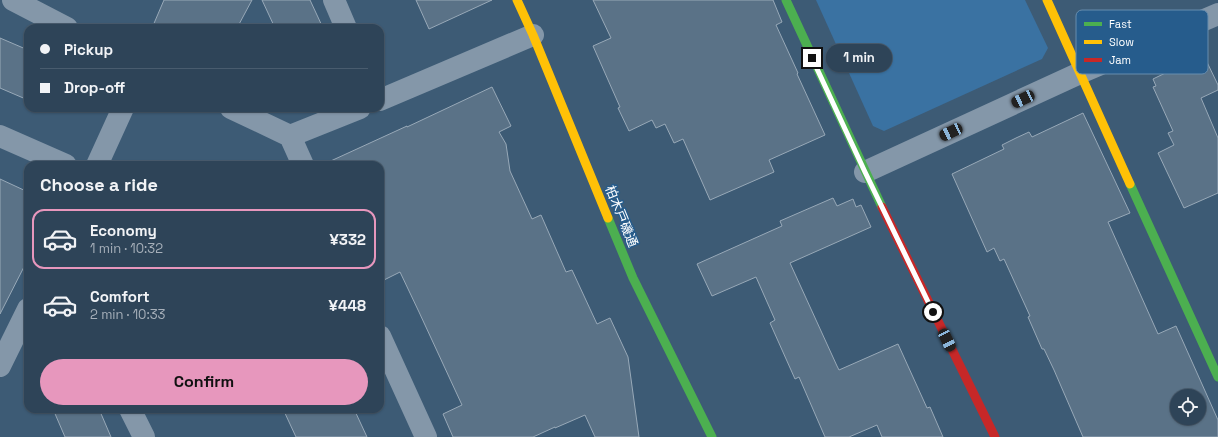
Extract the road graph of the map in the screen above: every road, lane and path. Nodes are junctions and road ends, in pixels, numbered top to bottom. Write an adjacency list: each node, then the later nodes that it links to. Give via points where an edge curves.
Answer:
1 (13, 0): 8 (street)
2 (334, 0): 9 (street)
3 (517, 0): 10 (street, 柏木戸磯通)
4 (786, 0): 23 (street)
5 (1047, 0): 11 (street)
6 (1218, 14): 7 (street)
7 (1208, 18)
8 (60, 24)
9 (344, 24)
10 (533, 35): 14 (street); 31 (street, 柏木戸磯通, via 634,278)
11 (1076, 64)
12 (1078, 74): 23 (street)
13 (1080, 74): 27 (street)
14 (384, 98)
15 (121, 112): 21 (street)
16 (239, 112): 19 (street)
17 (350, 112): 19 (street)
18 (0, 136): 20 (street)
19 (290, 136): 22 (street)
20 (57, 161)
21 (99, 161)
22 (301, 161)
23 (865, 172): 32 (street)
24 (24, 317): 26 (street)
25 (384, 345): 30 (street)
26 (0, 366)
27 (1218, 377)
28 (132, 413): 29 (street)
29 (144, 437)
30 (426, 437)
31 (712, 437)
32 (995, 437)

